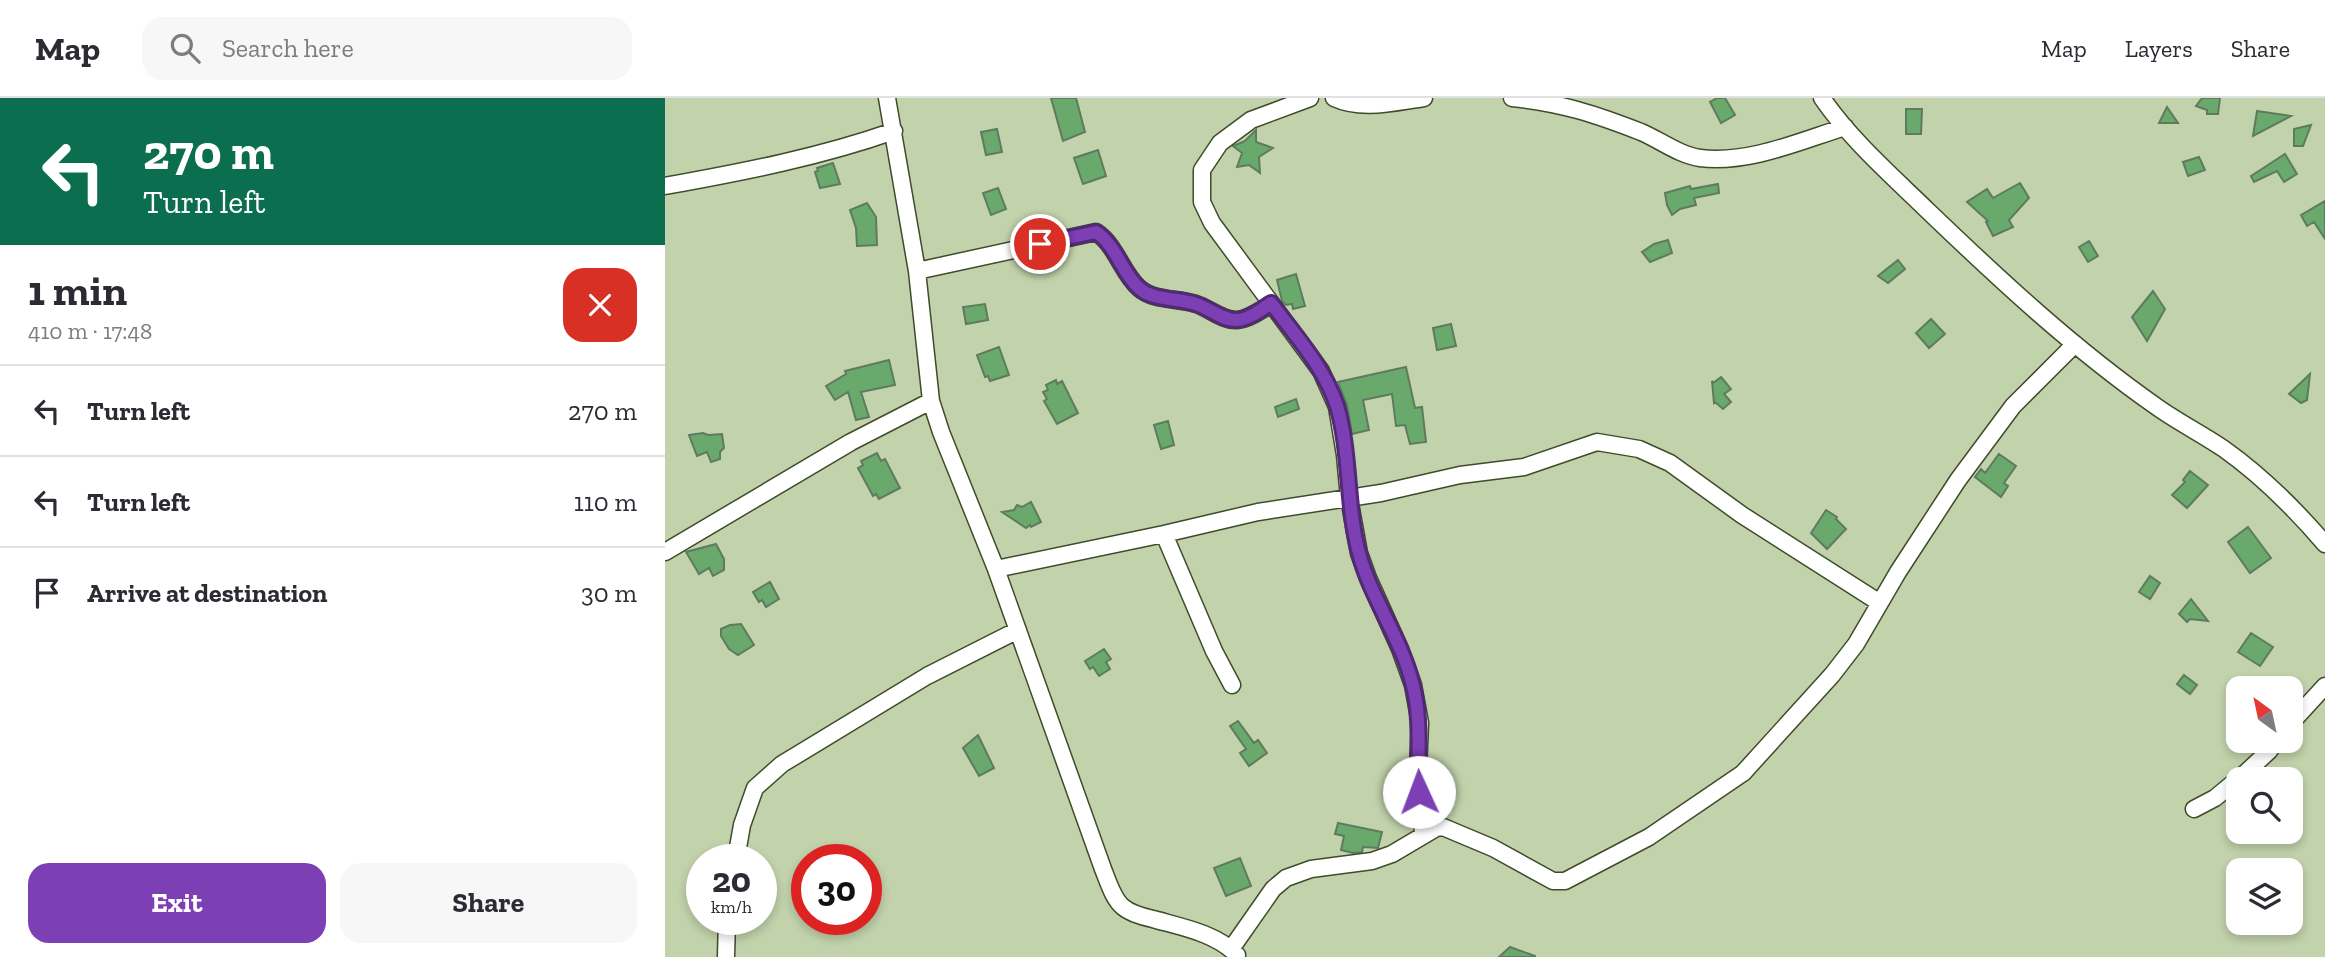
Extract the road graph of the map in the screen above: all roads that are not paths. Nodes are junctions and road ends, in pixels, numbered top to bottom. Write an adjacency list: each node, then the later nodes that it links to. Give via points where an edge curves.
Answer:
1 (887, 98): 8 (street)
2 (1310, 98): 11 (street, via 1251,120 1220,143 1202,170 1202,202 1212,223)
3 (1334, 98): 4 (street, via 1348,104)
4 (1424, 98)
5 (1512, 98): 7 (street, via 1595,114 1698,158 1769,151)
6 (1822, 98): 7 (street)
7 (1845, 127): 12 (street, via 2005,286)
8 (894, 131): 9 (street, via 766,168); 10 (street)
9 (665, 186)
10 (917, 271): 11 (street, via 1096,232 1140,289 1154,296 1200,305 1230,320); 13 (street)
11 (1271, 303): 14 (street, via 1321,371 1337,407)
12 (2075, 344): 16 (street, via 2269,485); 19 (street, via 2013,406 1984,444)
13 (931, 401): 17 (street, via 851,442); 18 (street)
14 (1349, 498): 15 (street, via 1258,512); 19 (street, via 1524,467 1597,442 1639,449 1670,463); 28 (street, via 1359,553 1413,685 1420,723)
15 (1164, 534): 18 (street); 21 (street)
16 (2325, 544)
17 (665, 552)
18 (996, 569): 20 (street)
19 (1880, 603): 28 (street, via 1832,675 1743,773 1649,837 1582,874 1553,880 1443,827)
20 (1018, 630): 29 (street, via 927,676 782,764 755,788); 31 (street, via 1122,907 1207,935)
21 (1232, 685)
22 (2325, 686): 23 (street)
23 (2303, 710)
24 (2267, 753): 25 (street)
25 (2252, 767)
26 (2226, 789): 27 (street)
27 (2195, 809)
28 (1423, 835): 31 (street, via 1392,855 1286,878 1273,889)
29 (739, 844)
30 (727, 935): 32 (street)
31 (1235, 953)
32 (726, 957)

